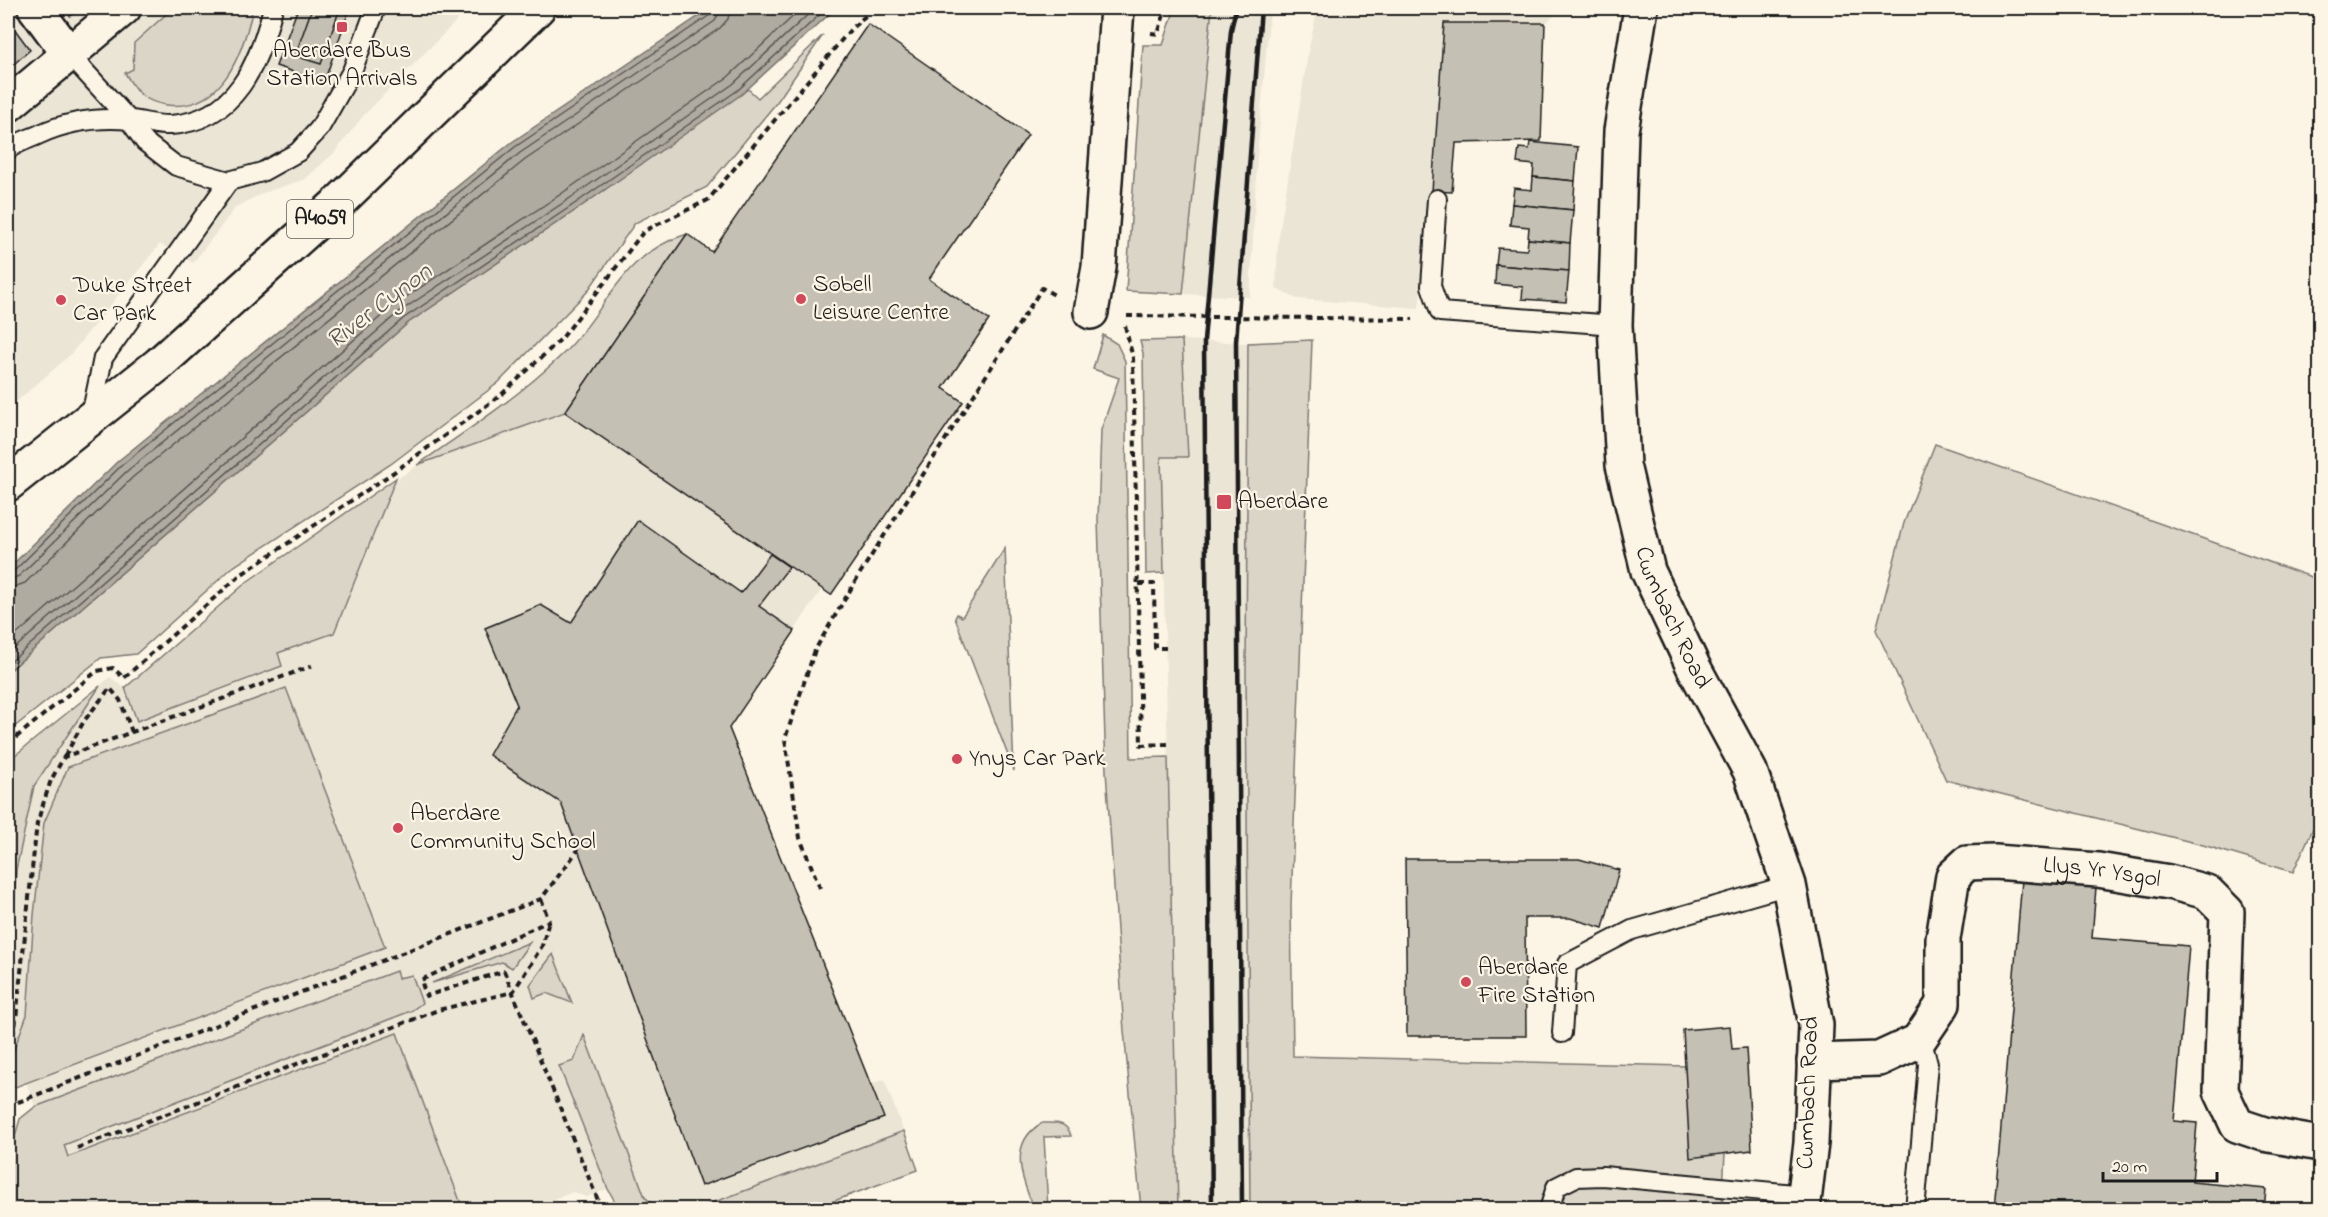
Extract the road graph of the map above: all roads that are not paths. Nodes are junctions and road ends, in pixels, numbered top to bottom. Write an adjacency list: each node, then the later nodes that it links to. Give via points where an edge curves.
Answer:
1 (35, 8): 8 (street)
2 (124, 8): 8 (street)
3 (273, 8): 10 (lane, via 264,44 226,104 203,120 180,124)
4 (376, 8): 12 (lane, via 352,71 319,129 298,152 262,172)
5 (538, 8): 16 (street, A4059, via 338,203 159,364)
6 (1117, 8): 14 (street, via 1099,267)
7 (1641, 8): 15 (street, Cwmbach Road, via 1621,131)
8 (69, 54): 9 (street); 10 (lane)
9 (8, 105)
10 (129, 120): 11 (lane, via 97,118 54,128); 12 (lane, via 145,142 176,166)
11 (8, 150)
12 (229, 181): 16 (lane, via 103,358)
13 (1437, 199): 15 (lane, via 1431,286 1440,312)
14 (1092, 312)
15 (1616, 325): 18 (street, Cwmbach Road, via 1623,465 1648,571 1693,666 1750,771)
16 (90, 418): 17 (street, A4059)
17 (8, 484)
18 (1789, 885): 19 (lane, via 1632,930 1567,964); 21 (street, Cwmbach Road, via 1816,1025)
19 (1562, 1032)
20 (1918, 1041): 21 (street, via 1879,1059); 22 (street, Llys Yr Ysgol, via 1943,1004 1943,939 1951,886 1953,876 1967,863 2098,870 2169,882 2207,892 2227,912 2221,1091 2237,1125); 25 (lane, via 1928,1064)
21 (1814, 1061): 23 (street, Cwmbach Road)
22 (2320, 1144)
23 (1804, 1202): 24 (lane, via 1603,1176 1576,1177 1556,1187)
24 (1549, 1209)
25 (1915, 1209)

